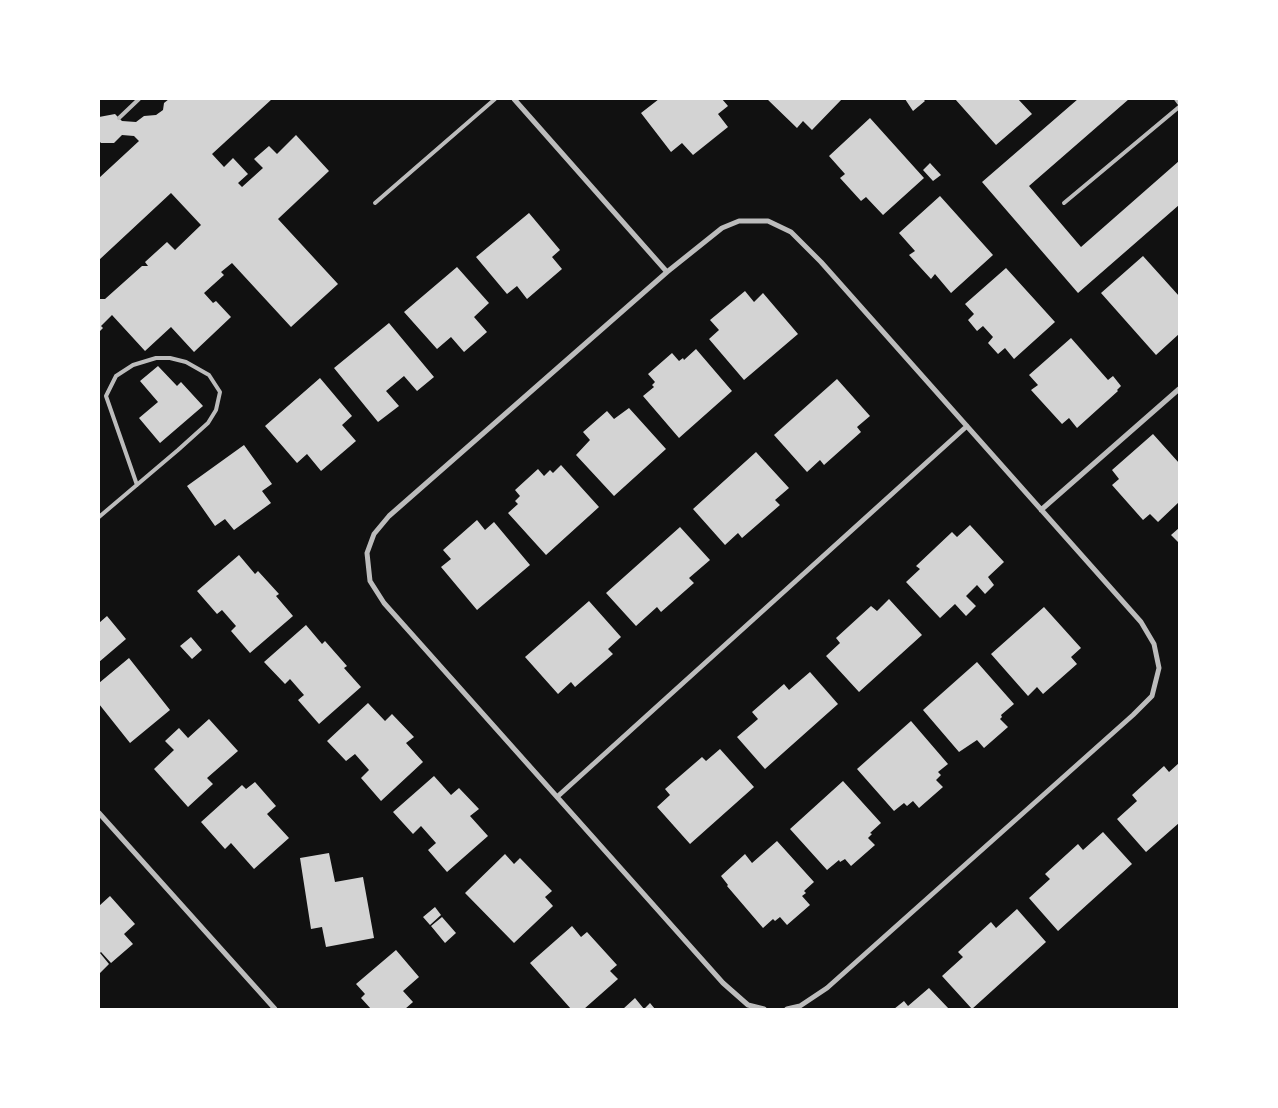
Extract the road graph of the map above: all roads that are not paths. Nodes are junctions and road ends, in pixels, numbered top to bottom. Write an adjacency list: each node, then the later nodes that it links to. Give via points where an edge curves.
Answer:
1 (140, 99): 7 (lane)
2 (495, 99): 8 (lane)
3 (514, 99): 10 (street)
4 (1176, 99): 5 (lane)
5 (1179, 103)
6 (1179, 107): 9 (lane)
7 (119, 118)
8 (375, 203)
9 (1064, 203)
10 (667, 272): 12 (street, via 722,228 739,221 768,221 791,232); 16 (street, via 389,516 374,534 367,554 370,581 384,603)
11 (1179, 389): 14 (street)
12 (967, 426): 14 (street); 16 (street)
13 (137, 485): 13 (lane, via 208,423 216,410 220,392 209,375 186,362 156,358 133,365 116,376 106,396); 15 (lane)
14 (1041, 510): 21 (street, via 1141,622 1154,644 1159,668 1152,696 827,988 800,1006)
15 (99, 517)
16 (557, 797): 20 (street, via 723,983 748,1005)
17 (99, 813): 18 (street)
18 (101, 820): 19 (street)
19 (275, 1009)
20 (764, 1009)
21 (787, 1009)

